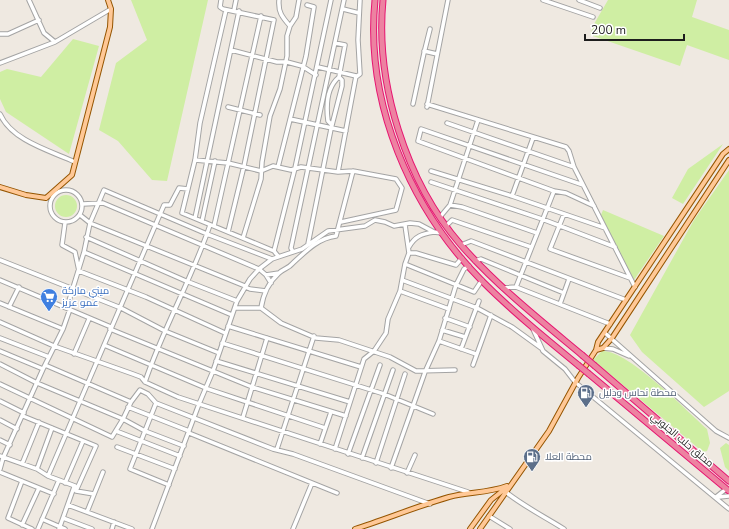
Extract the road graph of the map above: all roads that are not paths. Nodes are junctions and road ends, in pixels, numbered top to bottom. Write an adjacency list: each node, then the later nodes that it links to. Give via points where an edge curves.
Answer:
1 (29, 0): 25 (street)
2 (108, 0): 16 (main road)
3 (221, 0): 19 (street, via 220,7)
4 (236, 0): 20 (street)
5 (279, 0): 26 (street, via 279,10)
6 (299, 0): 26 (street, via 296,17)
7 (331, 0): 41 (street)
8 (344, 0): 18 (street)
9 (360, 0): 22 (street)
10 (375, 0): 118 (highway, محلق حلب الجنوبي, via 373,22 376,66 385,113 413,186)
11 (383, 0): 100 (highway, محلق حلب الجنوبي, via 383,53 390,100 412,164)
12 (448, 0): 33 (street)
13 (543, 0): 24 (street)
14 (579, 0): 17 (street)
15 (307, 5): 40 (street, via 314,7 308,50)
16 (111, 8): 29 (street); 70 (main road, via 110,27)
17 (600, 8)
18 (343, 9): 22 (street); 30 (street)
19 (226, 10): 20 (street); 66 (street, via 200,124)
20 (234, 10): 21 (street)
21 (239, 11): 23 (street); 31 (street)
22 (359, 13): 46 (street, via 360,74)
23 (260, 16): 34 (street); 36 (street, via 274,20)
24 (593, 17)
25 (39, 20): 28 (street, via 8,34); 29 (street, via 44,33)
26 (290, 26): 35 (street)
27 (430, 30): 32 (street)
28 (0, 34)
29 (55, 42): 38 (street)
30 (335, 43): 42 (street); 43 (street, via 345,45)
31 (231, 50): 34 (street); 68 (street)
32 (424, 51): 33 (street); 47 (street)
33 (437, 54): 54 (street, via 427,106)
34 (252, 55): 36 (street); 49 (street)
35 (287, 56): 37 (street); 39 (street)
36 (265, 59): 37 (street); 50 (street)
37 (284, 62): 39 (street); 79 (street, via 280,89 270,116)
38 (0, 63)
39 (293, 63): 40 (street)
40 (302, 66): 44 (street); 53 (street)
41 (318, 68): 42 (street); 44 (street)
42 (328, 70): 43 (street); 57 (street)
43 (341, 72): 45 (street); 46 (street)
44 (316, 75): 55 (street)
45 (339, 77): 58 (street, via 342,86); 58 (street, via 331,87 327,107)
46 (356, 77): 59 (street)
47 (413, 104)
48 (228, 107): 49 (street)
49 (239, 110): 50 (street); 71 (street)
50 (253, 113): 52 (street); 73 (street)
51 (0, 114): 70 (street, via 11,129 22,138)
52 (260, 114)
53 (290, 119): 55 (street); 74 (street)
54 (478, 120): 60 (street); 61 (street)
55 (304, 123): 57 (street); 76 (street)
56 (447, 123): 60 (street)
57 (317, 126): 58 (street); 77 (street)
58 (331, 127): 59 (street); 78 (street)
59 (346, 131): 82 (street)
60 (473, 133): 62 (street); 64 (street)
61 (533, 138): 64 (street); 75 (street, via 566,147)
62 (469, 146): 65 (street); 65 (street, via 421,129 418,141); 72 (street)
63 (729, 149): 160 (main road, via 723,154)
64 (528, 151): 72 (street); 75 (street)
65 (464, 158): 83 (street); 84 (street)
66 (195, 160): 68 (street); 88 (street)
67 (729, 160): 202 (main road)
68 (208, 161): 69 (street); 101 (street)
69 (215, 161): 71 (street); 103 (street)
70 (75, 162): 87 (main road, via 72,175 46,198)
71 (228, 163): 73 (street); 109 (street)
72 (523, 165): 83 (street); 86 (street)
73 (244, 166): 79 (street); 114 (street)
74 (278, 167): 76 (street, via 291,170); 79 (street, via 269,167)
75 (574, 167): 86 (street)
76 (295, 168): 77 (street); 128 (street)
77 (308, 169): 78 (street); 130 (street, via 291,248)
78 (323, 170): 82 (street); 121 (street)
79 (261, 171): 120 (street, via 261,179)
80 (353, 171): 82 (street); 104 (street); 104 (street, via 396,179 402,188 396,210)
81 (431, 171): 84 (street)
82 (338, 172)
83 (519, 178): 90 (street); 91 (street)
84 (458, 179): 89 (street); 91 (street)
85 (431, 182): 89 (street)
86 (583, 185): 95 (street)
87 (0, 187)
88 (188, 189): 97 (street, via 179,188 170,205 164,205); 101 (street, via 182,213)
89 (455, 190): 94 (street); 102 (street)
90 (554, 191): 95 (street, via 566,193); 96 (street)
91 (512, 196): 96 (street)
92 (83, 204): 93 (street); 99 (street); 105 (street, via 80,196 74,191 65,189 56,193 50,202 51,212 56,219)
93 (98, 204): 97 (street, via 104,190); 106 (street); 108 (street, via 103,203)
94 (450, 205): 100 (street); 116 (street)
95 (594, 206): 112 (street)
96 (547, 209): 98 (street); 102 (street)
97 (161, 213): 108 (street); 117 (street)
98 (564, 214): 111 (street); 112 (street)
99 (80, 215): 105 (street, via 74,221); 106 (street)
100 (440, 216): 110 (highway, محلق حلب الجنوبي)
101 (195, 218): 103 (street)
102 (542, 219): 111 (street); 116 (street)
103 (202, 221): 109 (street)
104 (341, 222): 113 (street)
105 (65, 223): 144 (street, via 62,245 74,252)
106 (90, 223): 119 (street); 124 (street)
107 (405, 225): 113 (street, via 394,226 375,220 365,226); 115 (street, via 419,224); 125 (street)
108 (156, 226): 122 (street); 124 (street)
109 (212, 226): 114 (street); 117 (street)
110 (446, 226): 123 (highway, محلق حلب الجنوبي); 126 (street, via 452,220)
111 (559, 226): 127 (street); 149 (street, via 550,249)
112 (605, 228): 127 (street)
113 (339, 229): 121 (street, via 328,231); 145 (street, via 336,236 327,237 306,250)
114 (228, 232): 120 (street)
115 (434, 232): 118 (street); 125 (street, via 419,235)
116 (537, 233): 126 (street)
117 (207, 234): 122 (street); 134 (street)
118 (442, 234): 133 (highway, محلق حلب الجنوبي)
119 (86, 236): 129 (street); 136 (street)
120 (242, 238): 128 (street)
121 (308, 244): 130 (street)
122 (203, 245): 141 (street); 143 (street)
123 (461, 245): 137 (highway, محلق حلب الجنوبي); 138 (street, via 471,241)
124 (147, 246): 136 (street); 141 (street)
125 (409, 247): 131 (street)
126 (531, 247): 138 (street)
127 (615, 247): 149 (street)
128 (274, 251): 132 (street)
129 (84, 252): 144 (street); 146 (street)
130 (293, 252): 132 (street)
131 (410, 253): 139 (street); 140 (street)
132 (278, 256): 134 (street)
133 (462, 258): 140 (street); 142 (highway, محلق حلب الجنوبي)
134 (272, 259): 143 (street)
135 (0, 260): 163 (street)
136 (141, 260): 146 (street); 154 (street)
137 (475, 260): 148 (street, via 481,259); 161 (highway, محلق حلب الجنوبي)
138 (526, 260): 148 (street); 150 (street)
139 (405, 264): 152 (street); 156 (street)
140 (456, 265): 142 (street)
141 (194, 266): 154 (street); 157 (street)
142 (466, 268): 153 (highway, محلق حلب الجنوبي); 156 (street)
143 (259, 269): 147 (street); 157 (street)
144 (79, 271): 162 (street); 163 (street)
145 (279, 273): 147 (street); 155 (street)
146 (135, 274): 162 (street); 167 (street)
147 (266, 275): 155 (street)
148 (521, 275): 159 (street); 166 (street)
149 (630, 278): 160 (street)
150 (569, 279): 166 (street); 169 (street)
151 (0, 280): 158 (street)
152 (402, 280): 165 (street); 168 (street)
153 (482, 280): 156 (street, via 474,292); 188 (highway, محلق حلب الجنوبي)
154 (186, 281): 167 (street); 170 (street)
155 (271, 283): 164 (street)
156 (456, 285): 168 (street)
157 (245, 286): 164 (street); 170 (street)
158 (19, 287): 174 (street); 179 (street)
159 (516, 287): 161 (street); 173 (street)
160 (635, 287): 169 (main road)
161 (503, 288): 308 (highway, محلق حلب الجنوبي, bridge)
162 (128, 290): 175 (street); 181 (street)
163 (74, 291): 175 (street); 179 (street, via 68,304)
164 (266, 291): 177 (street)
165 (400, 291): 180 (street); 214 (street, via 388,319 386,333)
166 (564, 293): 173 (street)
167 (181, 294): 181 (street); 182 (street)
168 (452, 299): 178 (street); 180 (street)
169 (626, 300): 187 (main road)
170 (237, 301): 176 (street)
171 (479, 301): 178 (street)
172 (0, 303): 174 (street)
173 (560, 304): 187 (street)
174 (9, 307): 192 (street)
175 (121, 308): 191 (street); 194 (street)
176 (234, 308): 177 (street); 182 (street)
177 (261, 308): 197 (street, via 280,323)
178 (477, 308): 183 (street); 190 (street)
179 (70, 309): 185 (street); 192 (street)
180 (448, 309): 184 (street)
181 (175, 310): 194 (street); 196 (street)
182 (232, 315): 189 (street)
183 (491, 315): 207 (street); 217 (street)
184 (446, 318): 190 (street); 193 (street)
185 (89, 319): 191 (street); 216 (street)
186 (0, 322): 206 (street)
187 (610, 324): 195 (main road)
188 (530, 325): 201 (highway, محلق حلب الجنوبي); 207 (street, via 536,333)
189 (228, 326): 196 (street); 200 (street)
190 (470, 327): 198 (street)
191 (111, 328): 205 (street); 208 (street)
192 (63, 329): 206 (street)
193 (442, 330): 198 (street); 203 (street)
194 (165, 331): 208 (street); 215 (street)
195 (605, 332): 202 (street); 212 (main road)
196 (225, 333): 204 (street)
197 (314, 336): 211 (street); 214 (street, via 339,340)
198 (465, 337): 210 (street)
199 (0, 338): 219 (street)
200 (267, 338): 211 (street); 218 (street)
201 (545, 338): 207 (street); 315 (highway, محلق حلب الجنوبي, bridge)
202 (612, 338): 209 (main road); 220 (street)
203 (439, 341): 210 (street); 235 (street)
204 (222, 343): 215 (street); 218 (street)
205 (104, 345): 222 (street); 224 (street)
206 (54, 346): 216 (street); 219 (street)
207 (540, 347): 239 (street, via 565,369)
208 (157, 348): 224 (street); 233 (street)
209 (602, 348): 212 (main road); 220 (street, via 620,351)
210 (461, 349): 217 (street)
211 (309, 350): 228 (street); 230 (street)
212 (596, 350): 239 (main road)
213 (0, 351): 229 (street)
214 (374, 351): 228 (street, via 364,359); 235 (street, via 416,371)
215 (219, 353): 221 (street)
216 (74, 354): 222 (street)
217 (476, 354): 225 (street)
218 (262, 356): 230 (street); 234 (street)
219 (49, 357): 226 (street)
220 (633, 358): 280 (street, via 716,431)
221 (216, 361): 233 (street); 234 (street)
222 (97, 362): 237 (street); 238 (street, via 141,377)
223 (0, 364): 240 (street)
224 (151, 364): 238 (street); 245 (street)
225 (473, 364)
226 (45, 365): 229 (street); 237 (street)
227 (380, 365): 246 (street)
228 (361, 366): 243 (street)
229 (43, 369): 240 (street)
230 (302, 369): 242 (street); 243 (street)
231 (393, 370): 247 (street)
232 (455, 370): 235 (street)
233 (214, 371): 244 (street); 245 (street)
234 (256, 372): 242 (street); 244 (street)
235 (425, 372): 258 (street)
236 (405, 374): 250 (street)
237 (88, 382): 252 (street); 253 (street)
238 (145, 382): 257 (street)
239 (575, 382): 305 (main road, via 549,431); 323 (street)
240 (36, 383): 248 (street); 252 (street)
241 (0, 384): 248 (street)
242 (297, 384): 249 (street); 255 (street)
243 (356, 385): 246 (street); 255 (street)
244 (252, 387): 249 (street); 254 (street)
245 (206, 388): 254 (street); 257 (street)
246 (371, 390): 247 (street); 291 (street)
247 (384, 394): 250 (street); 295 (street)
248 (30, 398): 262 (street); 267 (street)
249 (292, 400): 260 (street); 263 (street)
250 (397, 400): 258 (street); 296 (street)
251 (0, 401): 262 (street)
252 (80, 402): 267 (street); 269 (street)
253 (131, 402): 256 (street, via 140,390); 259 (street)
254 (248, 402): 263 (street); 266 (street)
255 (350, 402): 265 (street)
256 (156, 403): 264 (street); 268 (street)
257 (199, 404): 266 (street); 268 (street)
258 (413, 405): 261 (street); 298 (street)
259 (128, 408): 264 (street); 269 (street)
260 (331, 412): 265 (street); 273 (street)
261 (433, 414)
262 (23, 415): 271 (street); 274 (street)
263 (288, 415): 273 (street); 275 (street)
264 (150, 416): 277 (street); 278 (street)
265 (346, 416): 289 (street)
266 (243, 417): 275 (street)
267 (73, 418): 276 (street, via 112,437); 279 (street)
268 (194, 418): 278 (street); 288 (street)
269 (122, 419): 276 (street); 277 (street)
270 (0, 420): 274 (street)
271 (39, 422): 272 (street); 297 (street)
272 (52, 428): 279 (street); 299 (street)
273 (325, 428): 284 (street)
274 (18, 429): 285 (street)
275 (283, 430): 284 (street); 288 (street)
276 (116, 431): 283 (street)
277 (145, 431): 283 (street); 286 (street)
278 (189, 432): 286 (street); 310 (street)
279 (66, 434): 282 (street); 304 (street)
280 (729, 438)
281 (0, 440): 285 (street)
282 (82, 441): 309 (street); 316 (street, via 96,446)
283 (141, 441): 290 (street); 293 (street)
284 (320, 444): 289 (street)
285 (10, 445): 294 (street)
286 (184, 446): 293 (street)
287 (117, 447): 290 (street)
288 (277, 449): 324 (street)
289 (334, 449): 291 (street)
290 (136, 454): 300 (street); 311 (street, via 130,469)
291 (348, 454): 295 (street)
292 (415, 455): 303 (street)
293 (180, 456): 300 (street)
294 (2, 457): 297 (street); 301 (street)
295 (362, 458): 296 (street)
296 (376, 463): 298 (street)
297 (22, 464): 299 (street)
298 (391, 468): 303 (street)
299 (37, 469): 304 (street)
300 (175, 469): 311 (street)
301 (0, 471): 307 (street)
302 (103, 472): 321 (street)
303 (407, 473): 317 (street)
304 (48, 476): 306 (street)
305 (518, 477): 313 (main road); 319 (main road)
306 (59, 480): 309 (street); 320 (street)
307 (22, 481): 314 (street); 332 (street, via 8,518)
308 (729, 481)
309 (65, 483): 312 (street)
310 (312, 483): 318 (street); 341 (street)
311 (169, 485): 340 (street)
312 (74, 486): 316 (street); 325 (street)
313 (507, 486): 317 (main road, via 492,491); 343 (main road, via 491,500)
314 (39, 488): 320 (street); 332 (street)
315 (728, 489): 323 (street)
316 (76, 491): 321 (street)
317 (468, 492): 324 (main road)
318 (337, 493)
319 (507, 493): 328 (main road); 346 (street, via 526,508 536,511)
320 (54, 494): 330 (street)
321 (94, 494): 327 (street)
322 (729, 496): 323 (street)
323 (716, 498): 326 (street)
324 (430, 504): 342 (main road)
325 (68, 505): 327 (street); 329 (street)
326 (729, 509)
327 (87, 512): 331 (street)
328 (490, 516): 344 (main road); 345 (street)
329 (63, 518): 333 (street); 337 (street)
330 (42, 519): 333 (street); 335 (street)
331 (114, 522): 338 (street); 339 (street)
332 (22, 525): 334 (street)
333 (59, 528): 336 (street)
334 (32, 529)
335 (38, 529)
336 (65, 529)
337 (92, 529)
338 (112, 529)
339 (132, 529)
340 (152, 529)
341 (293, 529)
342 (355, 529)
343 (470, 529)
344 (480, 529)
345 (510, 529)
346 (564, 529)

